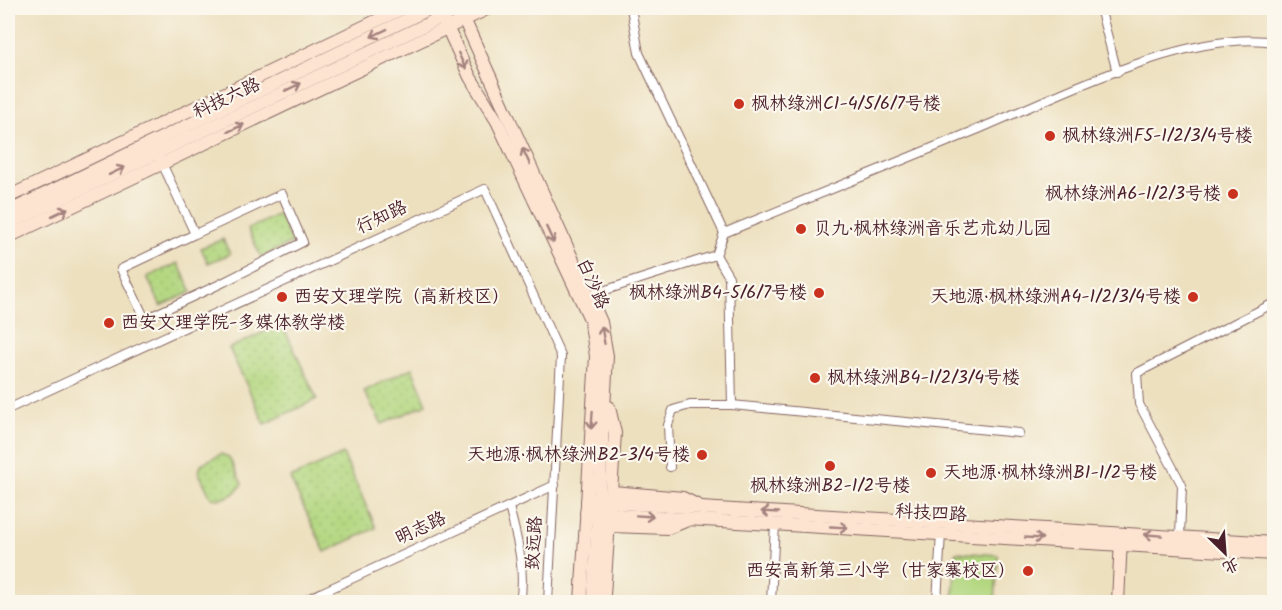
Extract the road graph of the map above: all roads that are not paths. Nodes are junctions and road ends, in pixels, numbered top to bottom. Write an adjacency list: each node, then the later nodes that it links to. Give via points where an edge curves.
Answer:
1 (403, 8): 11 (street)
2 (431, 8): 10 (street, 科技六路, one-way to 10)
3 (489, 8): 6 (street, 科技六路)
4 (631, 8): 14 (street, via 639,53)
5 (1100, 8): 9 (street)
6 (461, 11): 7 (street, 科技六路); 18 (street, 白沙路, one-way to 6)
7 (445, 17): 10 (street, 科技六路, one-way to 7); 26 (street, 白沙路, one-way to 26, via 470,77 497,121 590,319 596,356)
8 (1275, 42): 9 (street, via 1257,39 1193,47)
9 (1117, 72): 14 (street)
10 (156, 153): 12 (street, 科技六路); 13 (street, 科技六路, one-way to 10); 15 (street); 16 (street, one-way to 10)
11 (8, 196)
12 (8, 212)
13 (8, 224)
14 (724, 233): 17 (street)
15 (195, 234): 15 (street, via 121,269 145,319 303,242 282,194)
16 (8, 237)
17 (716, 255): 18 (street); 20 (street, via 729,277)
18 (590, 295): 26 (street, 白沙路, one-way to 18, via 607,356 601,322)
19 (1275, 303): 29 (street, via 1137,373 1139,404 1182,485)
20 (732, 405): 22 (street); 23 (street, via 690,405 673,410 668,426)
21 (8, 409): 24 (street, 行知路, via 485,189 561,356)
22 (1019, 433)
23 (670, 467)
24 (555, 485): 25 (street, 明志路); 35 (street, 致远路)
25 (509, 507): 33 (street, 明志路); 34 (street, via 520,548)
26 (602, 508): 27 (street, 科技四路, one-way to 27); 30 (street, 科技四路, one-way to 26, via 703,508); 36 (street, 白沙路); 37 (street, 白沙路); 38 (street)
27 (775, 524): 28 (street, 科技四路, one-way to 28); 39 (street)
28 (941, 533): 30 (street, 科技四路, one-way to 30); 40 (street)
29 (1180, 536): 30 (street, 科技四路, one-way to 30); 31 (street, 科技四路)
30 (1121, 538): 32 (street, 科技四路); 41 (street)
31 (1275, 543)
32 (1275, 554)
33 (301, 603)
34 (520, 603)
35 (548, 603)
36 (581, 603)
37 (593, 603)
38 (601, 603)
39 (771, 603)
40 (937, 603)
41 (1118, 603)

